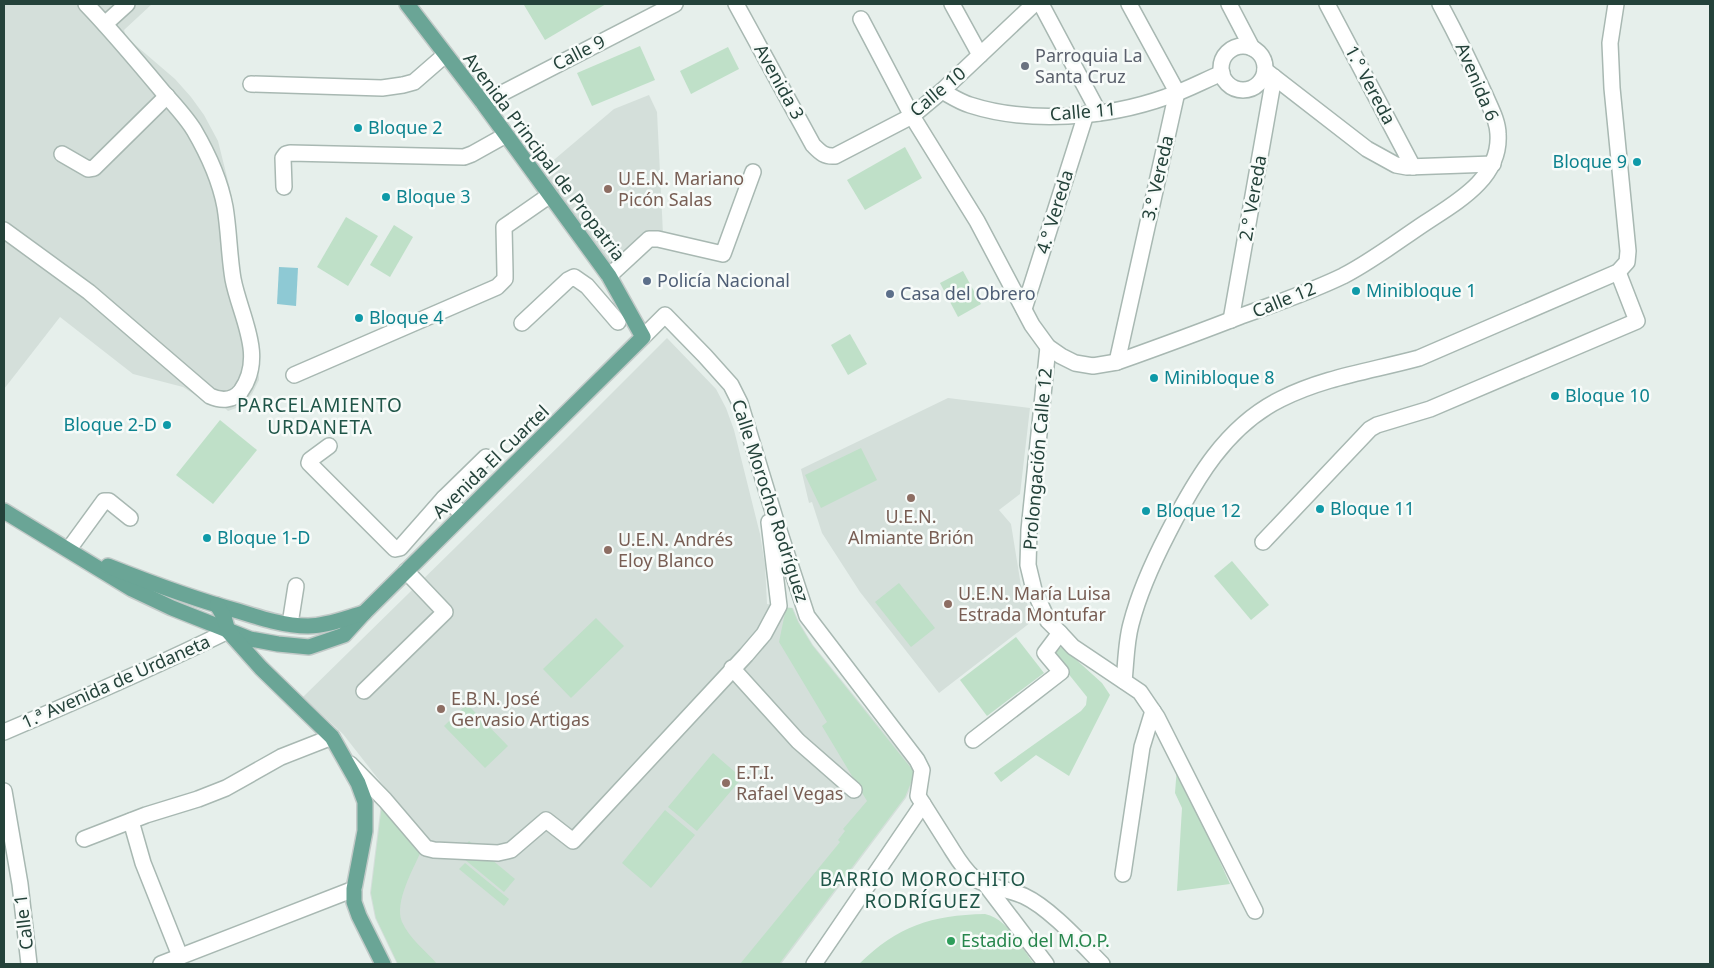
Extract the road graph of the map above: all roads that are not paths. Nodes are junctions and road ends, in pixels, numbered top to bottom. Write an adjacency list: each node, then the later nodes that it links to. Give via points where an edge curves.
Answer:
1 (86, 4): 15 (street)
2 (127, 4): 15 (street)
3 (407, 4): 17 (main road, Avenida Principal de Propatria)
4 (675, 4): 25 (street, Calle 9)
5 (736, 4): 30 (street, Avenida 3, via 813,144)
6 (952, 4): 18 (street)
7 (1034, 4): 18 (street, Calle 10)
8 (1041, 4): 26 (street)
9 (1129, 4): 23 (street)
10 (1229, 4): 16 (street)
11 (1327, 4): 32 (street, 1.° Vereda)
12 (1440, 4): 31 (street, Avenida 6, via 1491,110 1498,134)
13 (1616, 4): 37 (street, via 1610,43 1612,88 1628,251 1627,262)
14 (860, 19): 27 (street, Prolongación Calle 12)
15 (105, 24): 24 (street)
16 (1252, 48): 19 (street, via 1238,47 1227,54 1223,59); 20 (street, via 1262,57)
17 (445, 55): 21 (street, via 414,82 403,85 382,88); 25 (main road, Avenida Principal de Propatria)
18 (980, 55): 22 (street, Calle 10)
19 (1222, 73): 20 (street, via 1229,84 1241,89 1254,87); 23 (street, Calle 11)
20 (1269, 73): 32 (street, via 1367,149 1396,165); 41 (street, 2.° Vereda)
21 (251, 84)
22 (942, 92): 26 (street, Calle 11, via 968,104 1005,114 1055,116); 27 (street, Calle 10)
23 (1177, 92): 26 (street, Calle 11, via 1130,108); 46 (street, 3.° Vereda)
24 (166, 96): 29 (street, via 94,168 88,169); 36 (street, via 194,129 214,167 225,207 233,280 251,344 253,363 249,378 239,394 229,400 210,396 89,292)
25 (483, 103): 28 (main road, Avenida Principal de Propatria)
26 (1092, 113): 40 (street, 4.° Vereda)
27 (912, 116): 30 (street, Calle 10, via 835,156); 40 (street, Prolongación Calle 12, via 977,220)
28 (506, 135): 34 (street, via 464,156 290,152 283,158); 35 (main road, Avenida Principal de Propatria)
29 (62, 154)
30 (827, 156)
31 (1492, 164): 32 (street); 41 (street, Calle 12, via 1472,190 1371,260 1302,294)
32 (1413, 167)
33 (753, 172): 38 (street, via 723,254 649,239)
34 (284, 187)
35 (550, 195): 38 (main road, Avenida Principal de Propatria); 47 (street, via 504,227 505,279 497,287)
36 (4, 230)
37 (1618, 272): 55 (street, via 1637,321 1430,408 1377,424); 66 (street, via 1419,358 1308,386 1279,399 1242,424 1213,457 1187,496 1153,562 1130,625)
38 (607, 273): 39 (street); 44 (main road, Avenida Principal de Propatria)
39 (587, 286): 42 (street); 43 (street, via 571,277)
40 (1024, 309): 45 (street, Prolongación Calle 12)
41 (1232, 320): 46 (street, Calle 12)
42 (618, 322)
43 (522, 323)
44 (643, 337): 50 (street, Calle Morocho Rodríguez, via 665,315 731,385 740,402); 53 (main road, Avenida El Cuartel)
45 (1048, 347): 46 (street, Calle 12, via 1075,363 1093,366); 64 (street, Prolongación Calle 12, via 1028,565 1041,608)
46 (1117, 362)
47 (294, 375)
48 (329, 446): 51 (street, via 309,463 392,548 400,548)
49 (486, 457): 51 (street)
50 (761, 469): 65 (street, via 779,606 764,634); 75 (street, Calle Morocho Rodríguez, via 807,616 917,760 922,770)
51 (444, 498): 53 (street)
52 (4, 511): 56 (main road, Avenida El Cuartel)
53 (463, 514): 57 (main road, Avenida El Cuartel)
54 (130, 518): 56 (street, via 110,501 104,501)
55 (1263, 542)
56 (71, 550): 59 (main road, Avenida El Cuartel); 63 (main road, Avenida El Cuartel, via 132,589)
57 (406, 572): 60 (main road, Avenida El Cuartel); 67 (street, via 445,612)
58 (296, 586): 62 (street)
59 (217, 606): 61 (main road, Avenida El Cuartel); 63 (main road)
60 (364, 613): 62 (main road, Avenida El Cuartel, via 322,625); 63 (main road, Avenida El Cuartel, via 344,635 309,647 269,643)
61 (262, 618): 62 (main road, Avenida El Cuartel); 63 (main road)
62 (290, 624)
63 (228, 631): 69 (street, 1.ª Avenida de Urdaneta); 70 (main road)
64 (1060, 633): 66 (street, Prolongación Calle 12, via 1073,647); 71 (street, via 1045,653 1061,672)
65 (732, 668): 72 (street, via 573,841 546,820 511,850 498,853 426,848); 73 (street, via 798,741)
66 (1124, 681): 68 (street, Prolongación Calle 12, via 1140,692)
67 (364, 691)
68 (1153, 712): 78 (street, via 1142,747); 81 (street, Prolongación Calle 12)
69 (4, 732)
70 (332, 738): 72 (main road); 76 (street, via 281,757 226,788)
71 (973, 740)
72 (345, 759): 80 (main road, via 364,802 366,831)
73 (854, 790)
74 (4, 792): 83 (street, Calle 1, via 20,884)
75 (920, 800): 79 (street, via 963,866); 86 (street)
76 (131, 821): 77 (street); 82 (street, via 143,863)
77 (84, 839)
78 (1123, 874)
79 (986, 885): 87 (street); 88 (street, via 1026,897 1041,906)
80 (354, 889): 82 (street); 85 (main road, via 359,916)
81 (1255, 911)
82 (180, 956): 84 (street)
83 (29, 964)
84 (161, 964)
85 (383, 964)
86 (814, 964)
87 (1046, 964)
88 (1102, 964)

